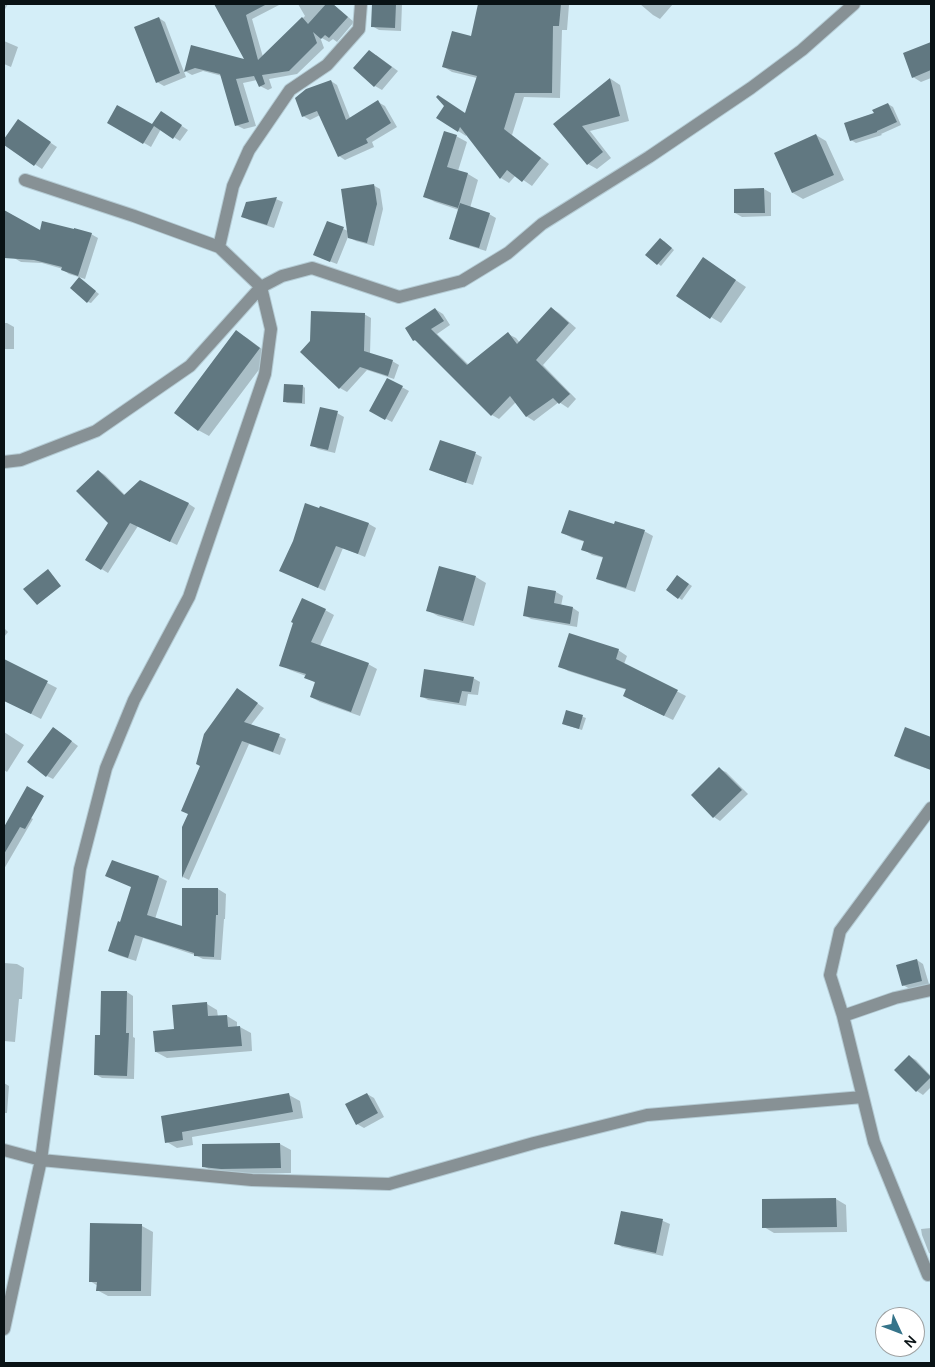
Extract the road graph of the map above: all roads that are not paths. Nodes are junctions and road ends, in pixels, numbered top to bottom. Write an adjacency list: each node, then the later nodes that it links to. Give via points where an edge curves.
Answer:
1 (361, 4): 4 (street, via 359,29 327,65 290,90 249,150 233,186)
2 (854, 4): 5 (street, via 802,50 751,88 542,224 508,253 462,281 399,297 312,268 282,276)
3 (25, 180): 4 (street)
4 (220, 246): 5 (street)
5 (260, 287): 6 (street, via 190,366 96,431 21,460); 12 (street, via 271,329 265,374 189,597 134,700 106,768 82,860)
6 (4, 462)
7 (931, 808): 9 (street, via 840,931 830,975)
8 (931, 990): 9 (street, via 895,998)
9 (843, 1016): 10 (street)
10 (862, 1097): 12 (street, via 647,1115 390,1184 252,1180); 13 (street, via 874,1142)
11 (4, 1150): 12 (street)
12 (41, 1160): 14 (street)
13 (928, 1275)
14 (4, 1329)

